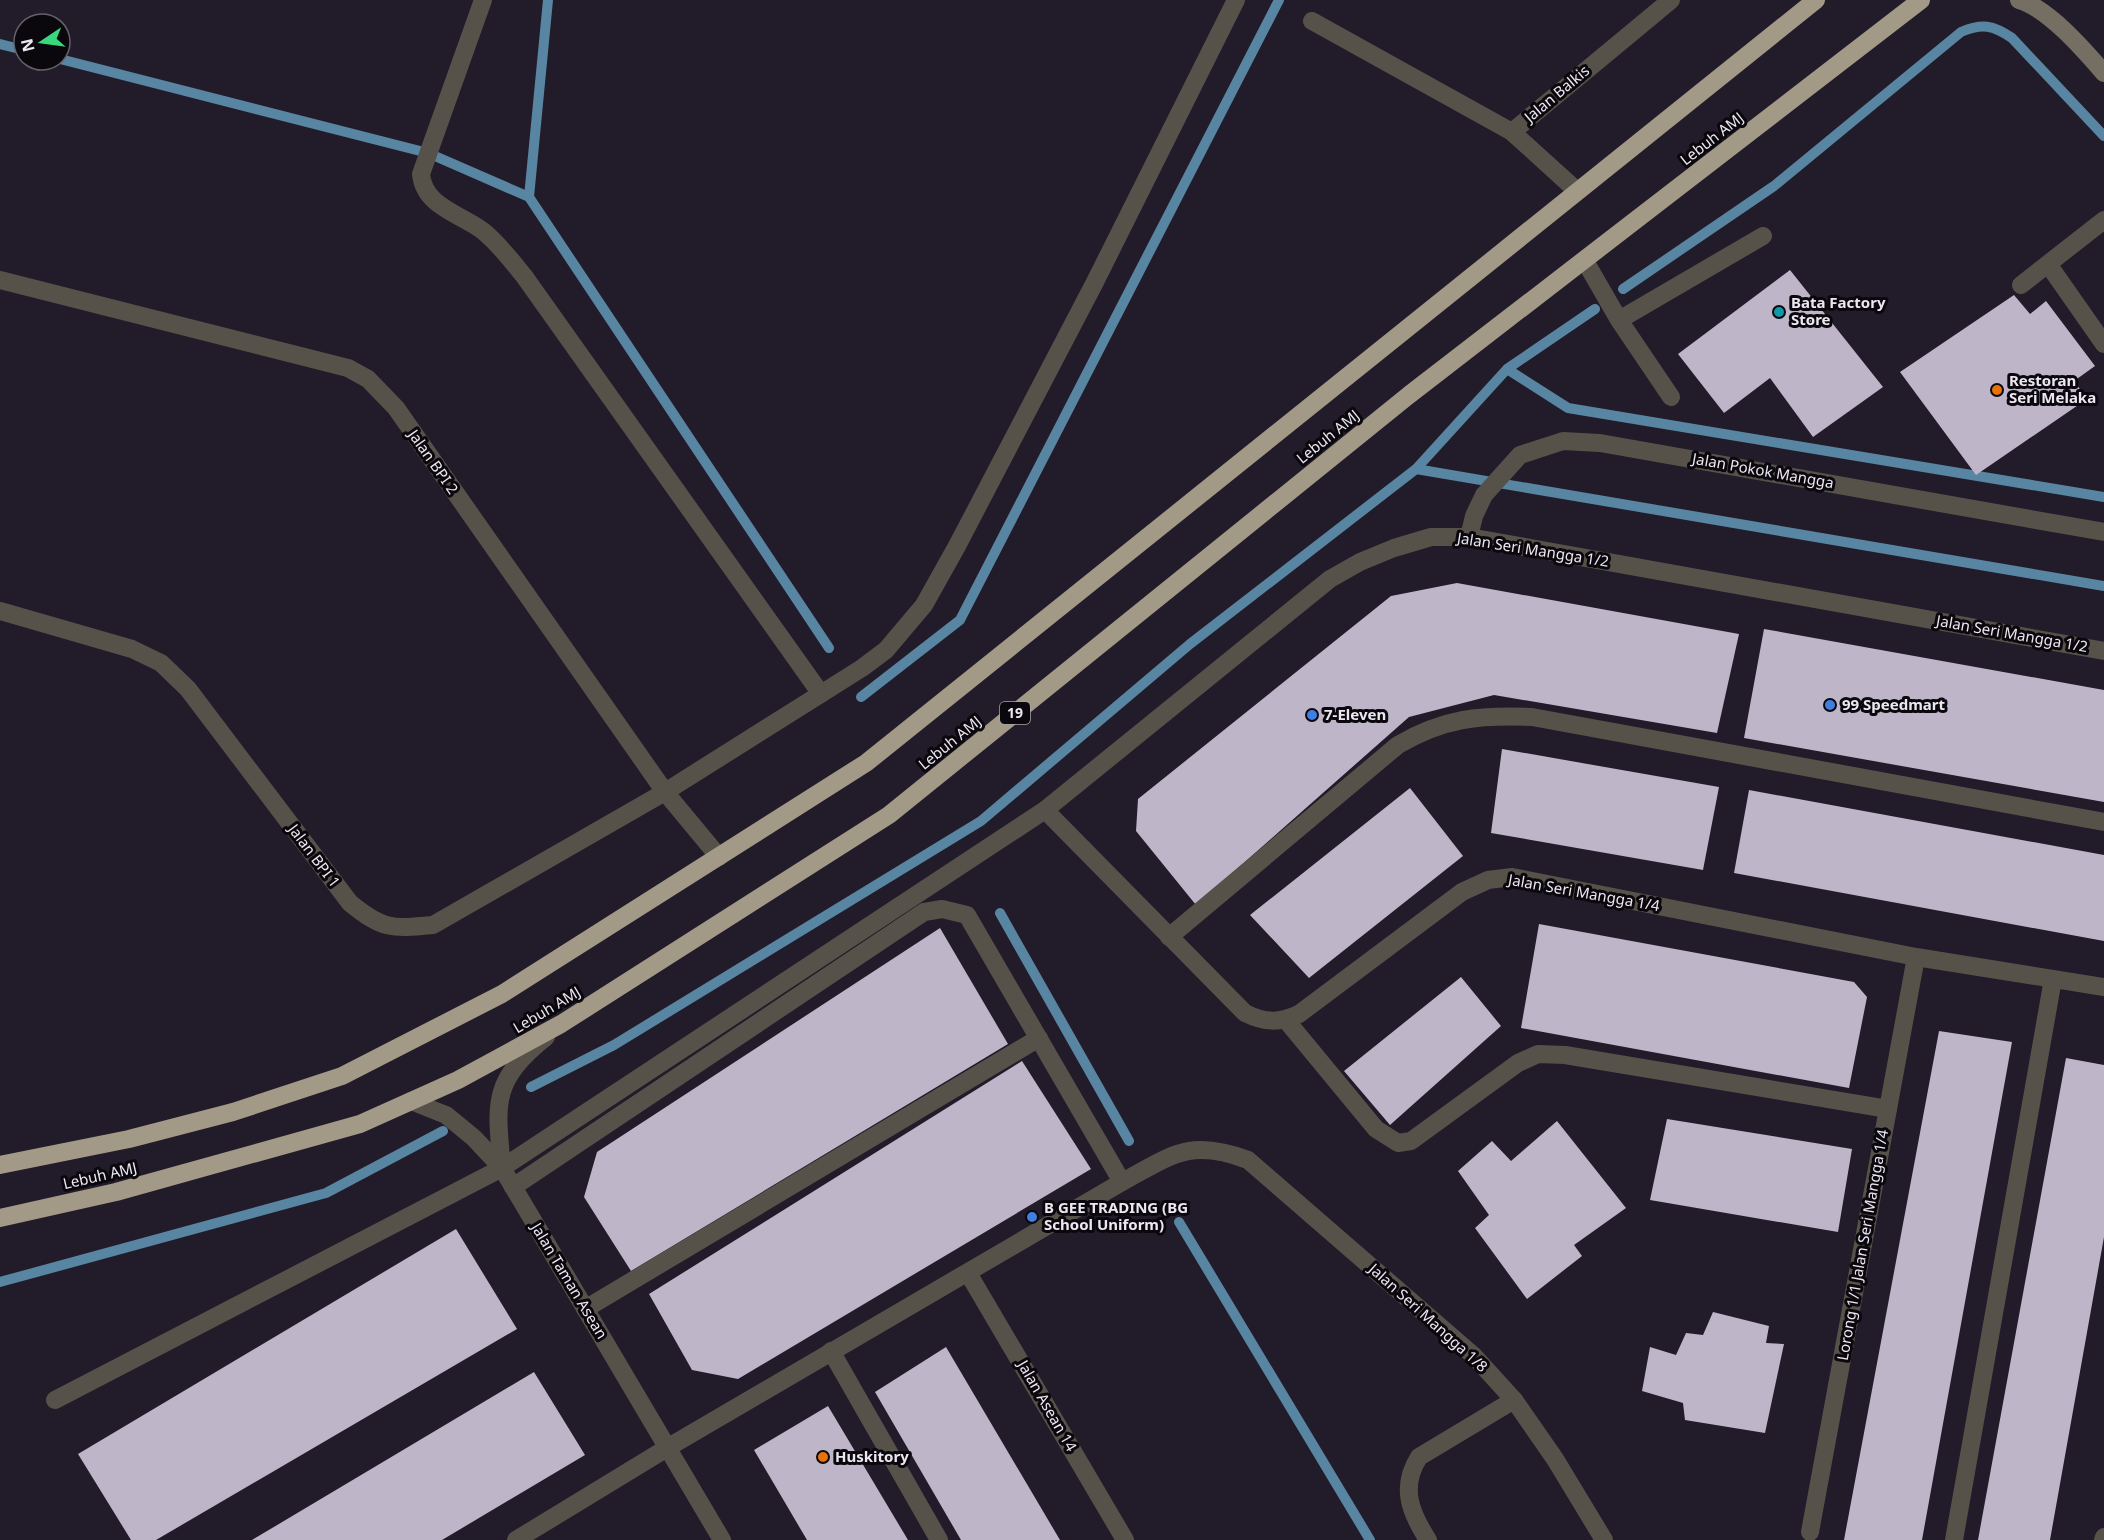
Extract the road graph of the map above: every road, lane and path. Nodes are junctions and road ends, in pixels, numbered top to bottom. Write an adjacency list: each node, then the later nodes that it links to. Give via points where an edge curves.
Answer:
1 (483, 0): 24 (street, via 421,174 425,193 481,230 501,247 524,276)
2 (1236, 0): 24 (street, Jalan BPI 1, via 1089,292 924,605 886,650)
3 (1671, 0): 9 (street, Jalan Balkis)
4 (1816, 0): 10 (highway, Lebuh AMJ)
5 (2019, 0): 8 (street, via 2028,2 2056,25)
6 (1921, 1): 13 (highway, Lebuh AMJ / 19)
7 (1312, 21): 9 (street)
8 (2104, 74)
9 (1512, 132): 10 (street, Jalan Balkis)
10 (1576, 192): 28 (highway, Lebuh AMJ, via 866,763)
11 (2104, 220): 14 (street)
12 (1763, 236): 17 (street)
13 (1585, 261): 17 (street); 34 (highway, Lebuh AMJ / 19, via 1409,395 889,815)
14 (2048, 264): 16 (street); 18 (street)
15 (0, 280): 25 (street, Jalan BPI 2, via 348,368 368,379 396,408)
16 (2021, 285)
17 (1619, 320): 19 (street)
18 (2104, 344)
19 (1671, 397)
20 (2104, 532): 21 (street, Jalan Pokok Mangga, via 1600,442 1563,441 1520,455 1484,495)
21 (1468, 537): 23 (street, Jalan Seri Mangga 1/2); 26 (street, Jalan Seri Mangga 1/2, via 1431,537 1403,545 1330,579)
22 (0, 610): 25 (street, Jalan BPI 1, via 132,649 161,663 188,689 350,903 373,922 400,928 433,925)
23 (2104, 651)
24 (820, 694): 25 (street, Jalan BPI 1)
25 (665, 792): 28 (street, Jalan BPI 2)
26 (1045, 810): 29 (street); 39 (street, Jalan Seri Mangga 1/2)
27 (2104, 822): 29 (street, via 1532,717 1493,715 1458,719 1425,729 1398,745)
28 (719, 857): 38 (highway, Lebuh AMJ, via 502,994 342,1076 233,1112 129,1139)
29 (1169, 937): 33 (street, via 1245,1013 1270,1022)
30 (1916, 957): 31 (street, Jalan Seri Mangga 1/4); 33 (street, Jalan Seri Mangga 1/4, via 1512,877 1488,880 1462,892); 37 (street, Lorong 1/1 Jalan Seri Mangga 1/4)
31 (2053, 979): 32 (street, Jalan Seri Mangga 1/4); 56 (street)
32 (2104, 987)
33 (1286, 1020): 37 (street, via 1376,1129 1398,1143 1411,1141 1518,1063 1538,1054 1660,1069)
34 (561, 1024): 36 (highway, Lebuh AMJ / 19); 39 (street, Jalan Taman Asean, via 518,1062 503,1083 498,1107)
35 (1039, 1038): 40 (street); 41 (street, via 967,915 942,909 924,912); 44 (street)
36 (411, 1101): 39 (street, via 446,1115); 42 (highway, Lebuh AMJ / 19, via 360,1124 224,1163)
37 (1888, 1109): 49 (street, Lorong 1/1 Jalan Seri Mangga 1/4)
38 (0, 1165)
39 (502, 1168): 41 (street, Jalan Taman Asean); 46 (street, Jalan Seri Mangga 1/2)
40 (1122, 1182): 43 (street, Jalan Seri Mangga 1/8); 47 (street, Jalan Seri Mangga 1/8, via 1179,1151 1228,1152 1248,1160 1474,1356)
41 (513, 1187): 44 (street, Jalan Taman Asean)
42 (0, 1218)
43 (968, 1273): 45 (street, Jalan Seri Mangga 1/8); 53 (street, Jalan Asean 14)
44 (585, 1309): 48 (street, Jalan Taman Asean)
45 (831, 1351): 48 (street, Jalan Seri Mangga 1/8); 52 (street)
46 (55, 1400)
47 (1514, 1400): 54 (street, via 1419,1457 1411,1470 1407,1489); 55 (street, Jalan Seri Mangga 1/8)
48 (667, 1448): 50 (street, Jalan Seri Mangga 1/8); 51 (street, Jalan Taman Asean)
49 (1810, 1532)
50 (516, 1540)
51 (722, 1540)
52 (939, 1540)
53 (1125, 1540)
54 (1428, 1540)
55 (1604, 1540)
56 (1954, 1540)

